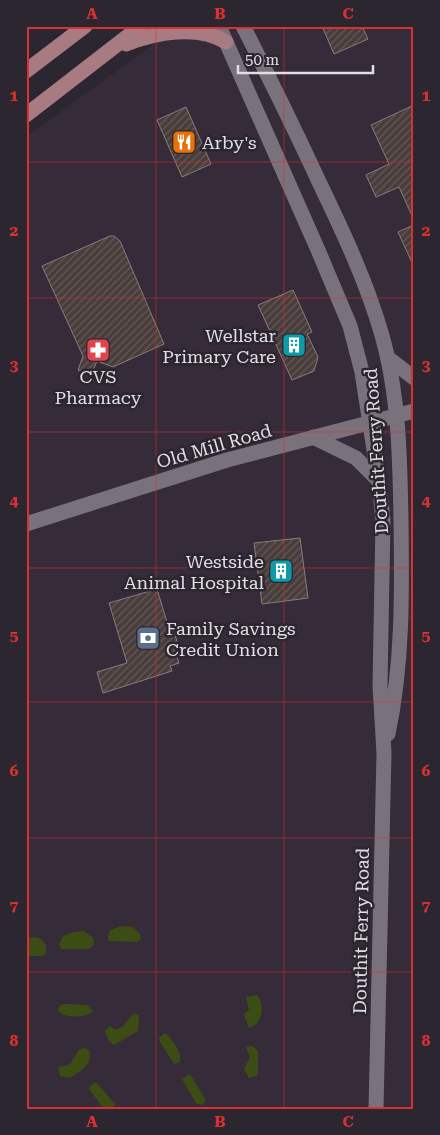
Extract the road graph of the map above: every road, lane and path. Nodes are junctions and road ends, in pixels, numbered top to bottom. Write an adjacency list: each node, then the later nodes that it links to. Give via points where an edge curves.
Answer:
1 (85, 26): 7 (main road)
2 (141, 26): 6 (main road)
3 (219, 26): 5 (street, Douthit Ferry Road)
4 (243, 26): 9 (street, Douthit Ferry Road, via 346,238 374,308)
5 (226, 42): 6 (main road, via 209,36 173,32 146,37); 13 (street, Douthit Ferry Road, via 341,301 356,350)
6 (113, 49): 8 (main road)
7 (26, 71)
8 (26, 115)
9 (388, 358): 10 (street); 12 (street, Douthit Ferry Road)
10 (414, 378)
11 (414, 410): 12 (street, Old Mill Road)
12 (396, 415): 13 (street, Old Mill Road); 17 (street, Douthit Ferry Road, via 402,612 396,697)
13 (370, 422): 14 (street, Old Mill Road); 15 (street, Douthit Ferry Road)
14 (313, 437): 15 (street, via 356,458); 16 (street, Old Mill Road, via 173,476)
15 (379, 482): 17 (street, Douthit Ferry Road, via 383,520 380,686)
16 (26, 524)
17 (384, 753): 18 (street, Douthit Ferry Road)
18 (376, 1109)

